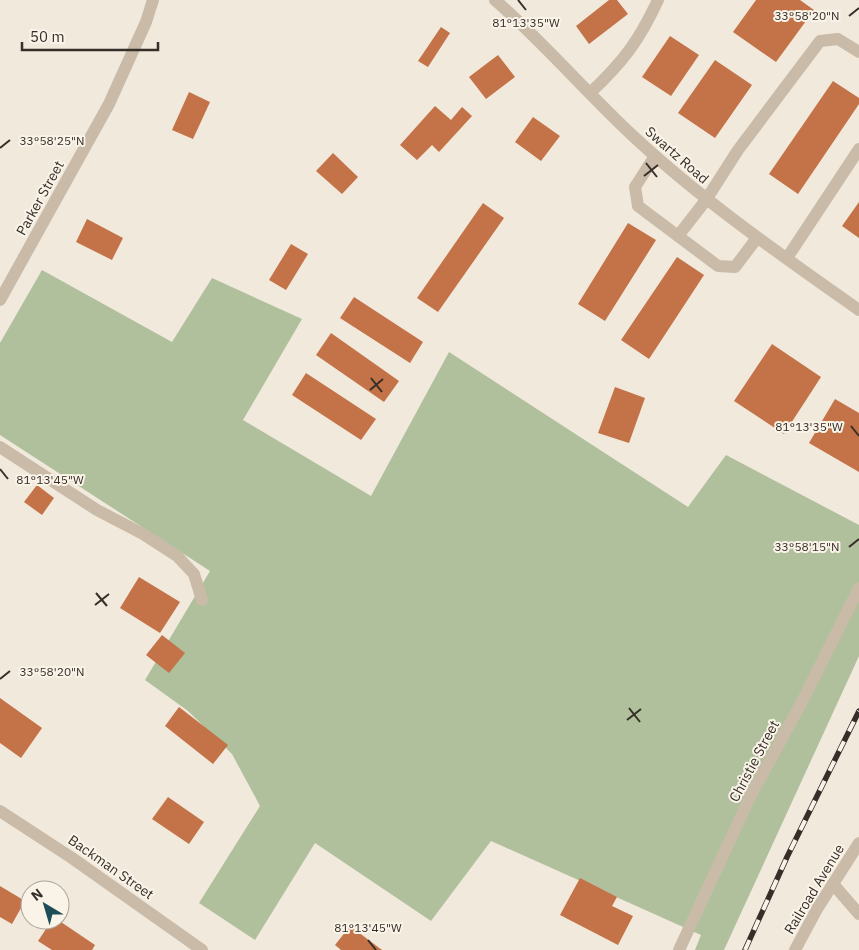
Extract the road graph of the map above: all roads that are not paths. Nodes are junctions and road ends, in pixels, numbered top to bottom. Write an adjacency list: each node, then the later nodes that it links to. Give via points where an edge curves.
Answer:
1 (153, 0): 12 (street, Parker Street, via 109,104)
2 (495, 0): 5 (street, Swartz Road, via 532,32)
3 (658, 0): 5 (street, via 628,54)
4 (859, 52): 8 (street, via 838,40 820,42 738,150)
5 (590, 93): 7 (street, Swartz Road)
6 (859, 150): 11 (street)
7 (655, 156): 8 (street, Swartz Road); 9 (street, via 634,187 638,206)
8 (706, 200): 9 (street); 10 (street, Swartz Road)
9 (678, 236): 10 (street, via 718,266 736,267)
10 (757, 238): 11 (street, Swartz Road)
11 (787, 258): 13 (street, Swartz Road)
12 (0, 300)
13 (859, 310)
14 (0, 447): 16 (street, via 97,510 177,556 194,574)
15 (859, 588): 22 (street, Christie Street, via 750,797)
16 (202, 600)
17 (0, 812): 21 (street, Backman Street, via 72,858)
18 (859, 843): 19 (street, Railroad Avenue)
19 (833, 884): 20 (street); 23 (street, Railroad Avenue)
20 (859, 914)
21 (202, 950)
22 (679, 950)
23 (796, 950)

